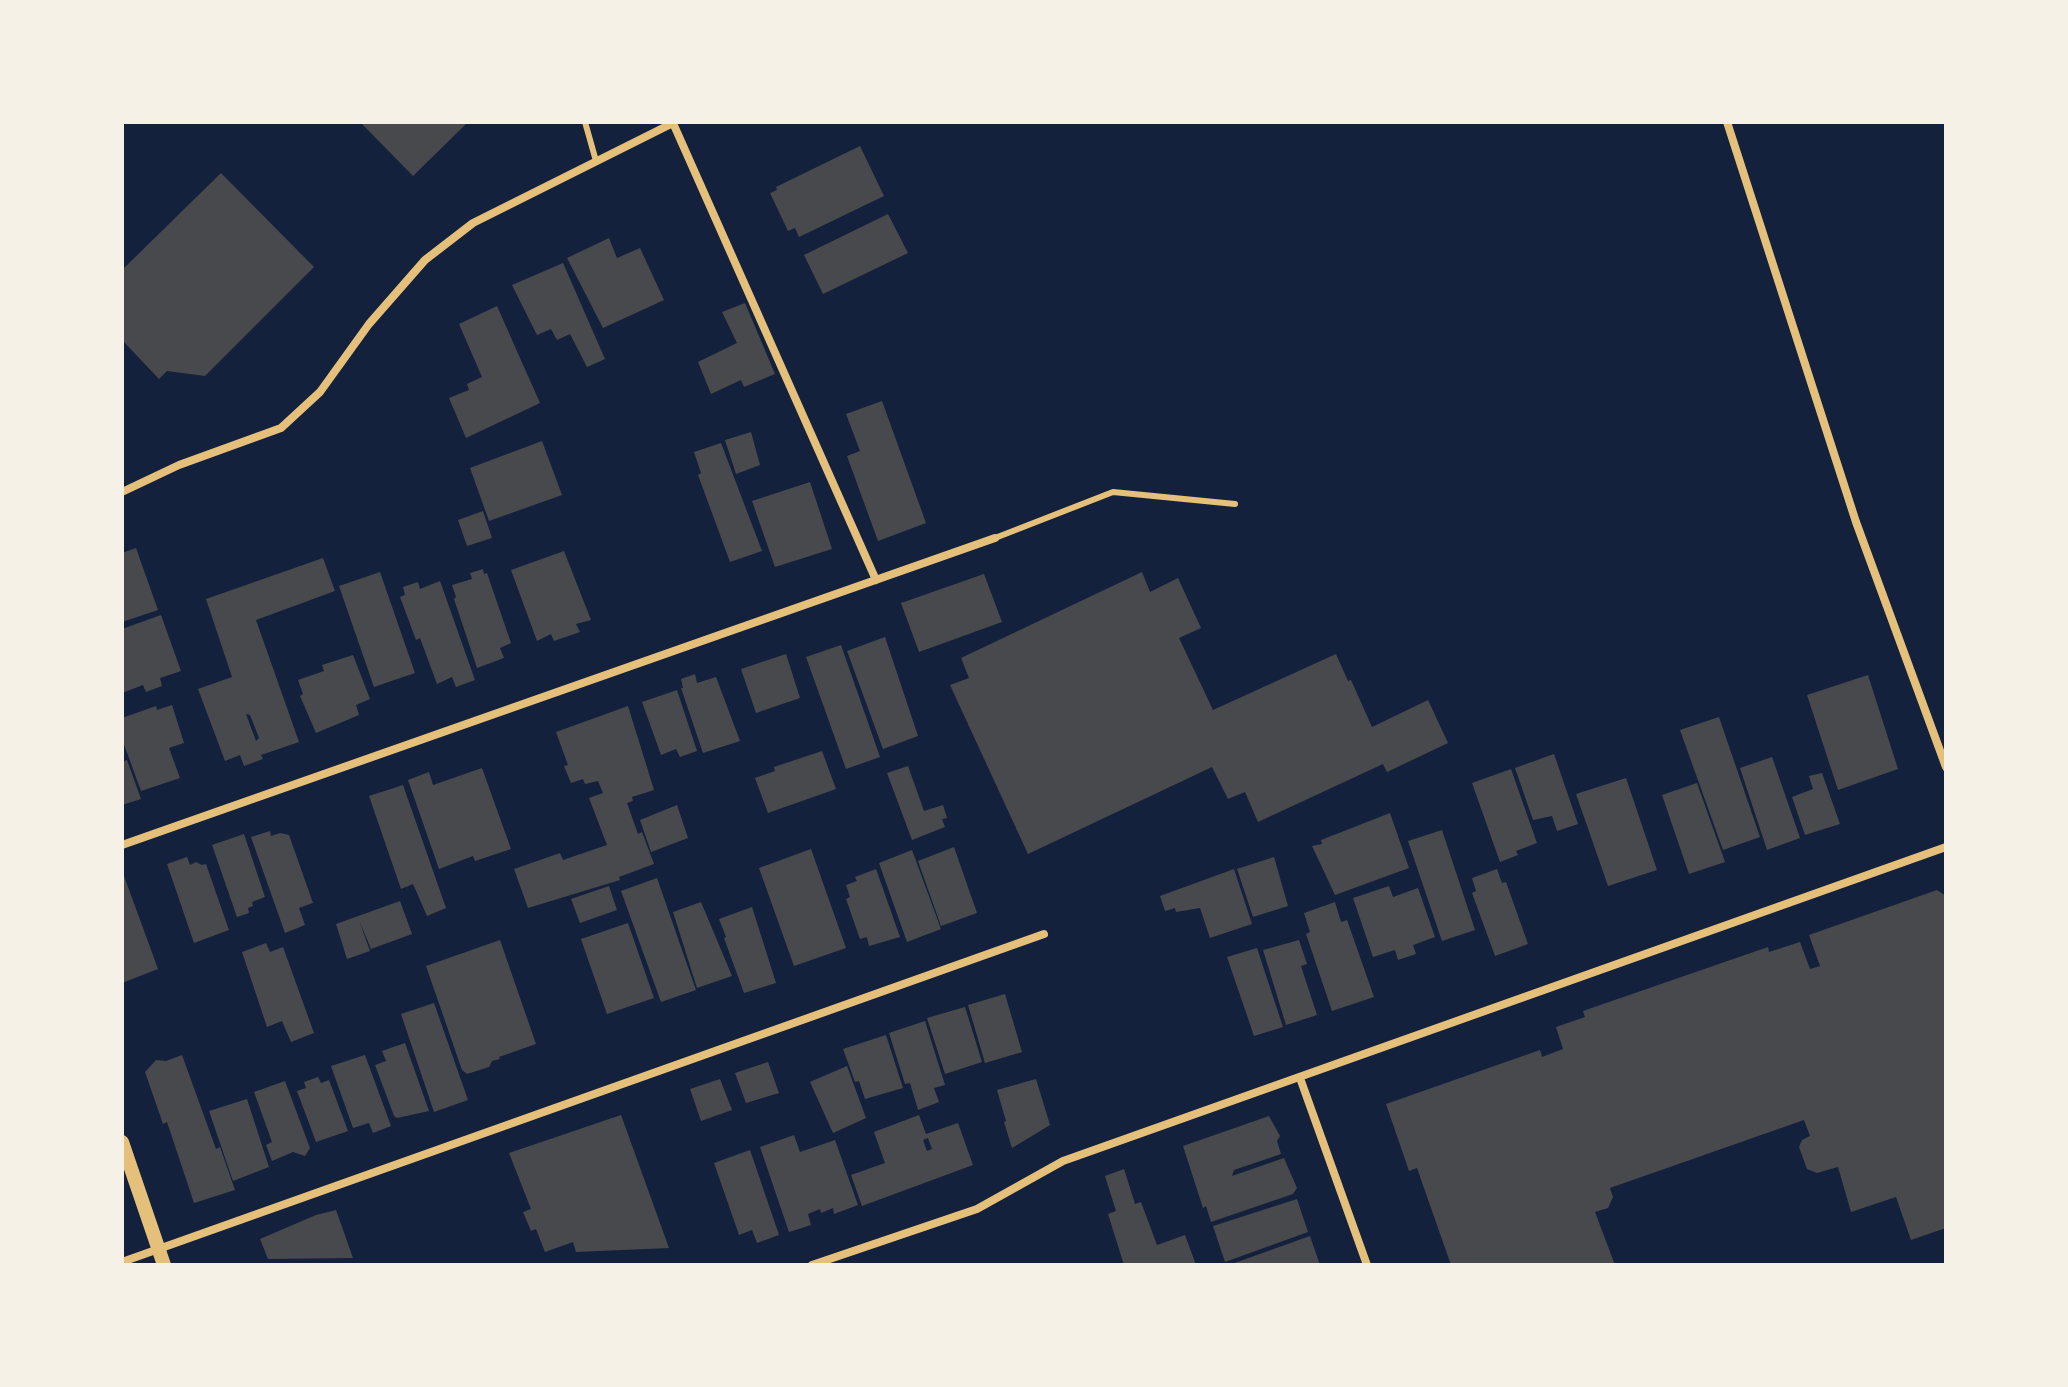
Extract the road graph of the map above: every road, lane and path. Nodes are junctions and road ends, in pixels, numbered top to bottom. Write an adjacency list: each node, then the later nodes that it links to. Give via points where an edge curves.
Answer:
1 (585, 122): 4 (lane)
2 (673, 122): 4 (street); 8 (street)
3 (1727, 122): 9 (street, via 1846,492)
4 (596, 161): 5 (street, via 473,223 425,260 320,392 281,428)
5 (122, 492)
6 (1235, 504): 7 (lane, via 1113,492)
7 (995, 538): 8 (street)
8 (876, 580): 10 (street)
9 (1946, 767)
10 (122, 845)
11 (1946, 847): 13 (street)
12 (1044, 934): 15 (street)
13 (1300, 1078): 18 (street, via 1063,1161 977,1209); 19 (street)
14 (122, 1142): 15 (street)
15 (159, 1250): 16 (street); 17 (street)
16 (122, 1262)
17 (164, 1265)
18 (812, 1265)
19 (1367, 1265)

